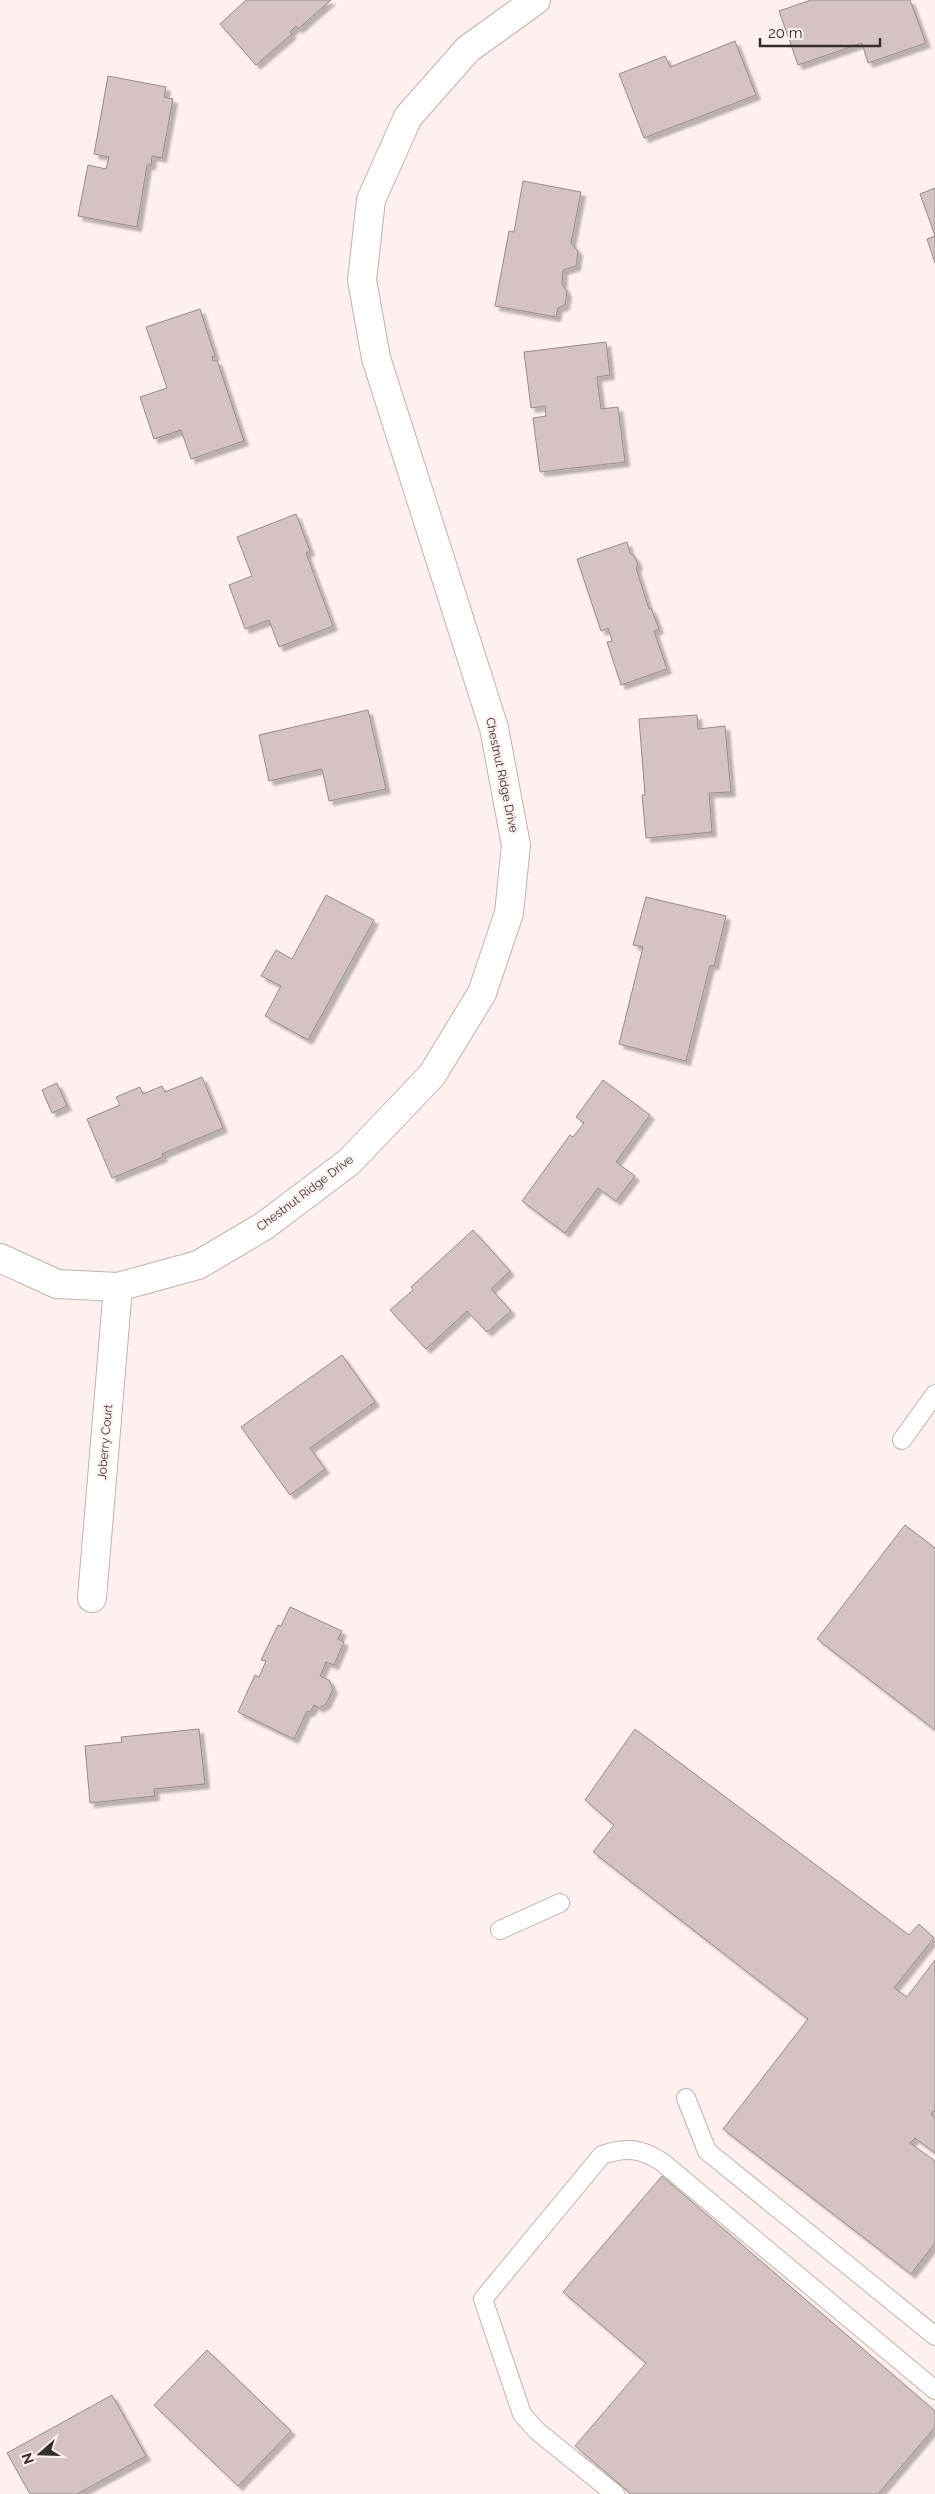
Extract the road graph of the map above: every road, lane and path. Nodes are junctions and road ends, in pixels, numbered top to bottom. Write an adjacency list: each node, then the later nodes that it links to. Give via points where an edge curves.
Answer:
1 (536, 0): 3 (street, Chestnut Ridge Drive, via 468,49 408,117 371,200 362,280 376,358 494,728 516,845 509,913 482,993 432,1075 349,1162 264,1226 198,1265)
2 (0, 1258): 3 (street, Chestnut Ridge Drive, via 57,1284)
3 (118, 1287): 6 (street, Joberry Court)
4 (935, 1394): 5 (lane)
5 (902, 1440)
6 (92, 1598)
7 (560, 1903): 8 (lane)
8 (500, 1930)
9 (686, 2098): 10 (lane, via 707,2151)
10 (935, 2336)
11 (935, 2390): 12 (lane, via 662,2162 646,2151 620,2149 602,2155 483,2299 522,2414 537,2431)
12 (615, 2494)

